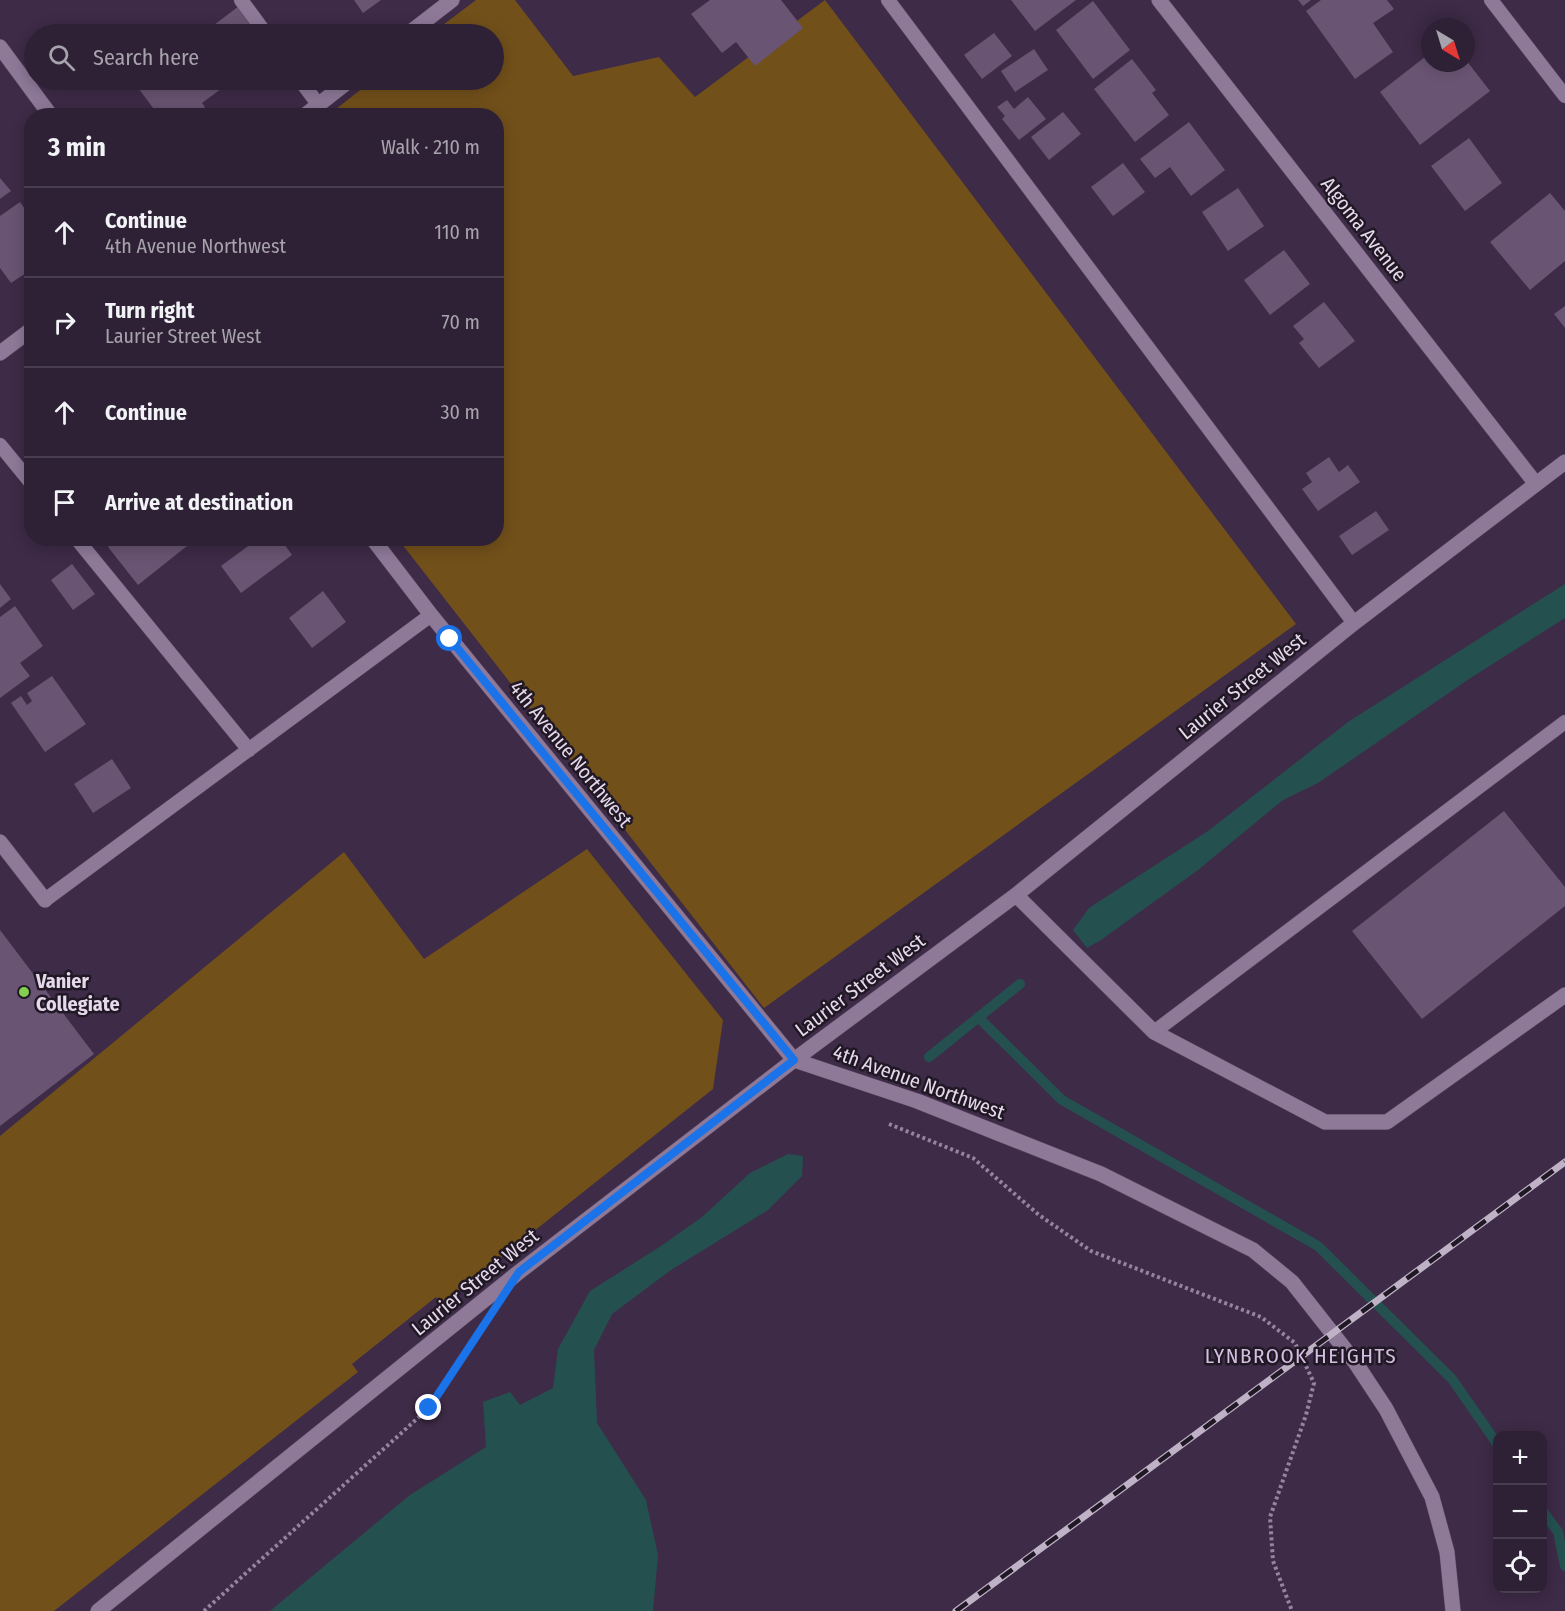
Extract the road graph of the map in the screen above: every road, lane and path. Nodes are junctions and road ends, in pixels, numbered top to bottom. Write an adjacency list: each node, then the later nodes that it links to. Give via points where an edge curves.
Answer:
1 (241, 0): 6 (lane)
2 (452, 0): 7 (street)
3 (888, 0): 26 (lane)
4 (1159, 0): 22 (street, Algoma Avenue)
5 (1491, 0): 13 (lane)
6 (259, 24)
7 (421, 24)
8 (0, 47): 9 (street)
9 (24, 79)
10 (32, 90): 15 (street)
11 (308, 90): 14 (lane)
12 (337, 90): 14 (street)
13 (1565, 96)
14 (318, 104): 16 (street)
15 (45, 108)
16 (313, 108)
17 (24, 335): 18 (street)
18 (0, 353)
19 (0, 445): 21 (lane)
20 (1565, 462): 22 (street, Laurier Street West)
21 (24, 474)
22 (1536, 484): 26 (street, Laurier Street West)
23 (83, 546): 28 (lane)
24 (378, 546): 25 (street, 4th Avenue Northwest)
25 (431, 615): 28 (lane); 34 (street, 4th Avenue Northwest)
26 (1354, 622): 30 (street, Laurier Street West)
27 (1565, 723): 33 (lane)
28 (249, 750): 31 (lane)
29 (0, 842): 31 (street)
30 (1016, 895): 33 (street); 34 (street, Laurier Street West)
31 (45, 900)
32 (1565, 995): 33 (street, via 1387,1122 1324,1122)
33 (1154, 1032)
34 (794, 1060): 37 (street, Laurier Street West, via 519,1272); 40 (street, 4th Avenue Northwest, via 917,1101 1101,1174 1253,1250 1292,1282 1355,1362 1432,1497 1447,1552)
35 (889, 1124): 39 (path, via 973,1158 1038,1215 1091,1251 1261,1317 1295,1343 1314,1383 1270,1517 1273,1561)
36 (475, 1339): 38 (path, via 429,1408)
37 (98, 1611)
38 (204, 1611)
39 (1292, 1611)
40 (1454, 1611)

